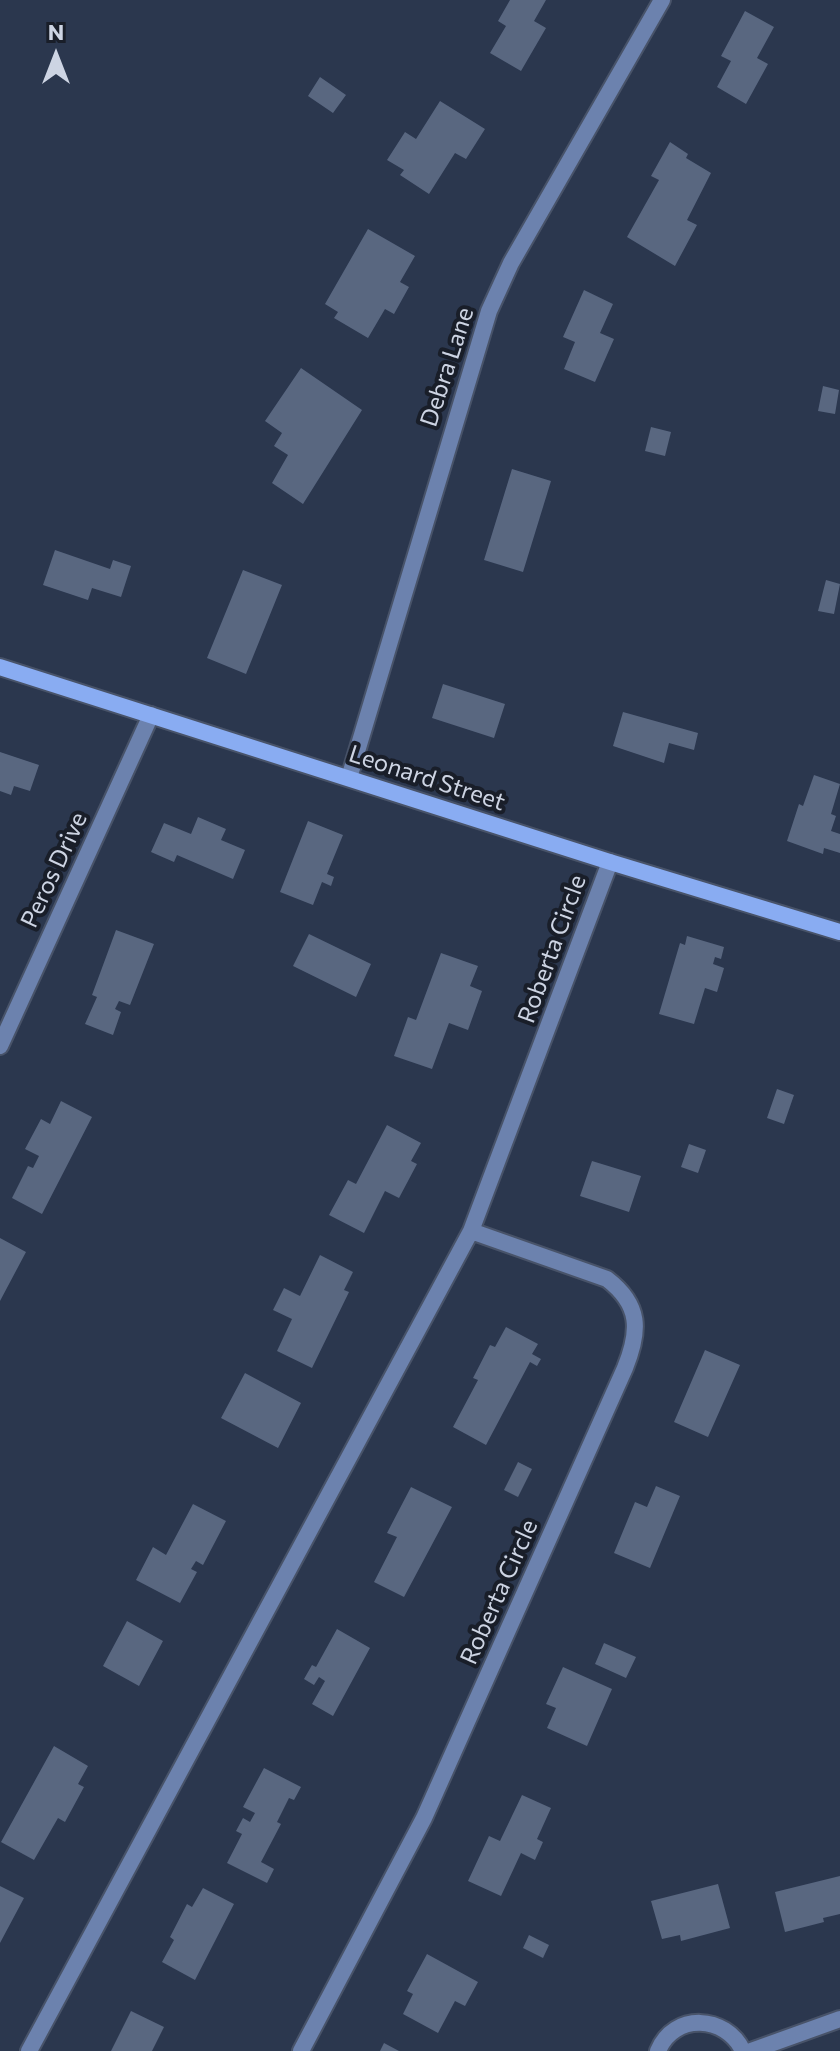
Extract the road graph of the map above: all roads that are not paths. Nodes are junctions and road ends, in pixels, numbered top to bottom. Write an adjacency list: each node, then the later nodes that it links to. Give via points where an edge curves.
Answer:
1 (662, 0): 4 (street, Debra Lane, via 511,263 489,311)
2 (0, 667): 3 (street, Leonard Street)
3 (151, 715): 4 (street, Leonard Street); 7 (street, Peros Drive)
4 (349, 778): 5 (street, Leonard Street)
5 (610, 862): 6 (street, Leonard Street); 8 (street, Roberta Circle)
6 (840, 932)
7 (0, 1046)
8 (471, 1231): 10 (street, Roberta Circle); 11 (street, Roberta Circle, via 607,1279 632,1305 633,1343 424,1818)
9 (840, 2019): 14 (street)
10 (29, 2051)
11 (301, 2051)
12 (658, 2051): 13 (street, via 673,2031 700,2022 727,2031)
13 (743, 2051)
14 (751, 2051)

